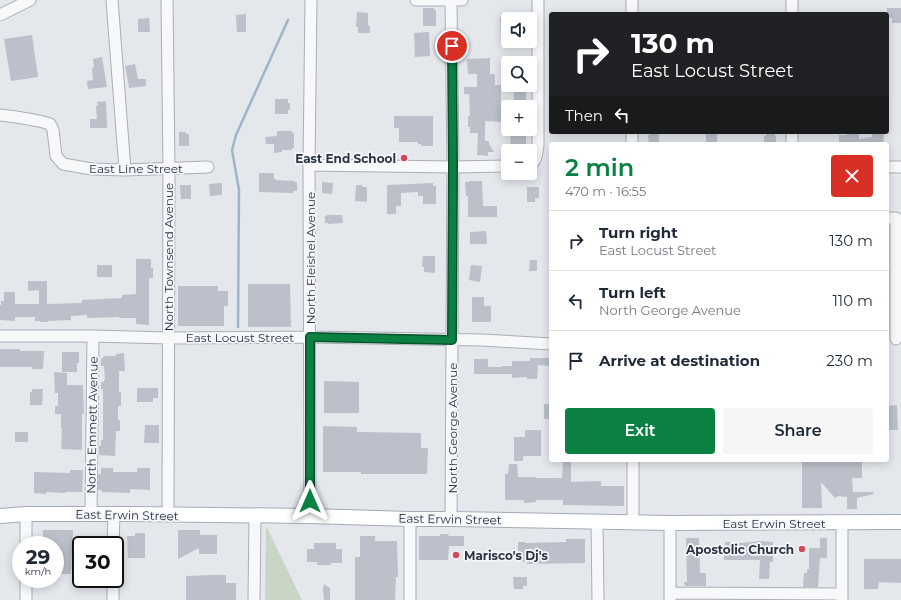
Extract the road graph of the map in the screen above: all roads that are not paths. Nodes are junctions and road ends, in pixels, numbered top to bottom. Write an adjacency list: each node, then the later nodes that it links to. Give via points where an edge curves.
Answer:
1 (30, 0): 13 (street)
2 (112, 0): 23 (street)
3 (167, 0): 22 (street, North Townsend Avenue)
4 (311, 0): 16 (street, North Fleishel Avenue)
5 (416, 0): 6 (street)
6 (452, 0): 7 (street); 19 (street, North George Avenue)
7 (462, 0)
8 (538, 0): 15 (street)
9 (632, 0): 11 (street)
10 (792, 0): 12 (street)
11 (632, 12)
12 (792, 12)
13 (0, 15)
14 (0, 115): 23 (street, East Line Street, via 50,124 56,156 64,164)
15 (537, 156)
16 (310, 165): 19 (street); 27 (street, North Fleishel Avenue)
17 (501, 166): 19 (street)
18 (208, 167): 22 (street, East Line Street)
19 (453, 167): 30 (street, North George Avenue)
20 (889, 167): 21 (street)
21 (901, 167)
22 (168, 169): 23 (street, East Line Street); 28 (street, North Townsend Avenue)
23 (125, 170)
24 (889, 218): 29 (street, via 896,218)
25 (0, 336): 26 (street, East Locust Street)
26 (93, 336): 28 (street, East Locust Street); 34 (street, North Emmett Avenue)
27 (310, 337): 28 (street, East Locust Street); 30 (street, East Locust Street); 39 (street, North Fleishel Avenue)
28 (168, 338): 36 (street, North Townsend Avenue)
29 (895, 339)
30 (452, 340): 31 (street, East Locust Street); 41 (street, North George Avenue)
31 (549, 344)
32 (633, 462): 43 (street)
33 (26, 514): 34 (main road, East Erwin Street); 37 (main road, East Erwin Street); 47 (street)
34 (91, 514): 35 (main road, East Erwin Street)
35 (114, 515): 36 (main road, East Erwin Street); 48 (street)
36 (168, 515): 38 (main road, East Erwin Street)
37 (0, 516)
38 (255, 516): 39 (main road, East Erwin Street); 55 (street)
39 (310, 516): 40 (main road, East Erwin Street)
40 (410, 519): 41 (main road, East Erwin Street); 56 (street)
41 (451, 519): 42 (main road, East Erwin Street)
42 (597, 522): 43 (main road, East Erwin Street); 57 (street)
43 (634, 522): 46 (main road, East Erwin Street)
44 (842, 522): 45 (main road, East Erwin Street); 46 (main road, East Erwin Street); 52 (street)
45 (901, 522)
46 (670, 523): 51 (street)
47 (26, 536)
48 (114, 536)
49 (26, 588): 53 (street)
50 (113, 588): 54 (street)
51 (670, 597): 52 (street)
52 (842, 597)
53 (26, 600)
54 (113, 600)
55 (254, 600)
56 (410, 600)
57 (598, 600)

